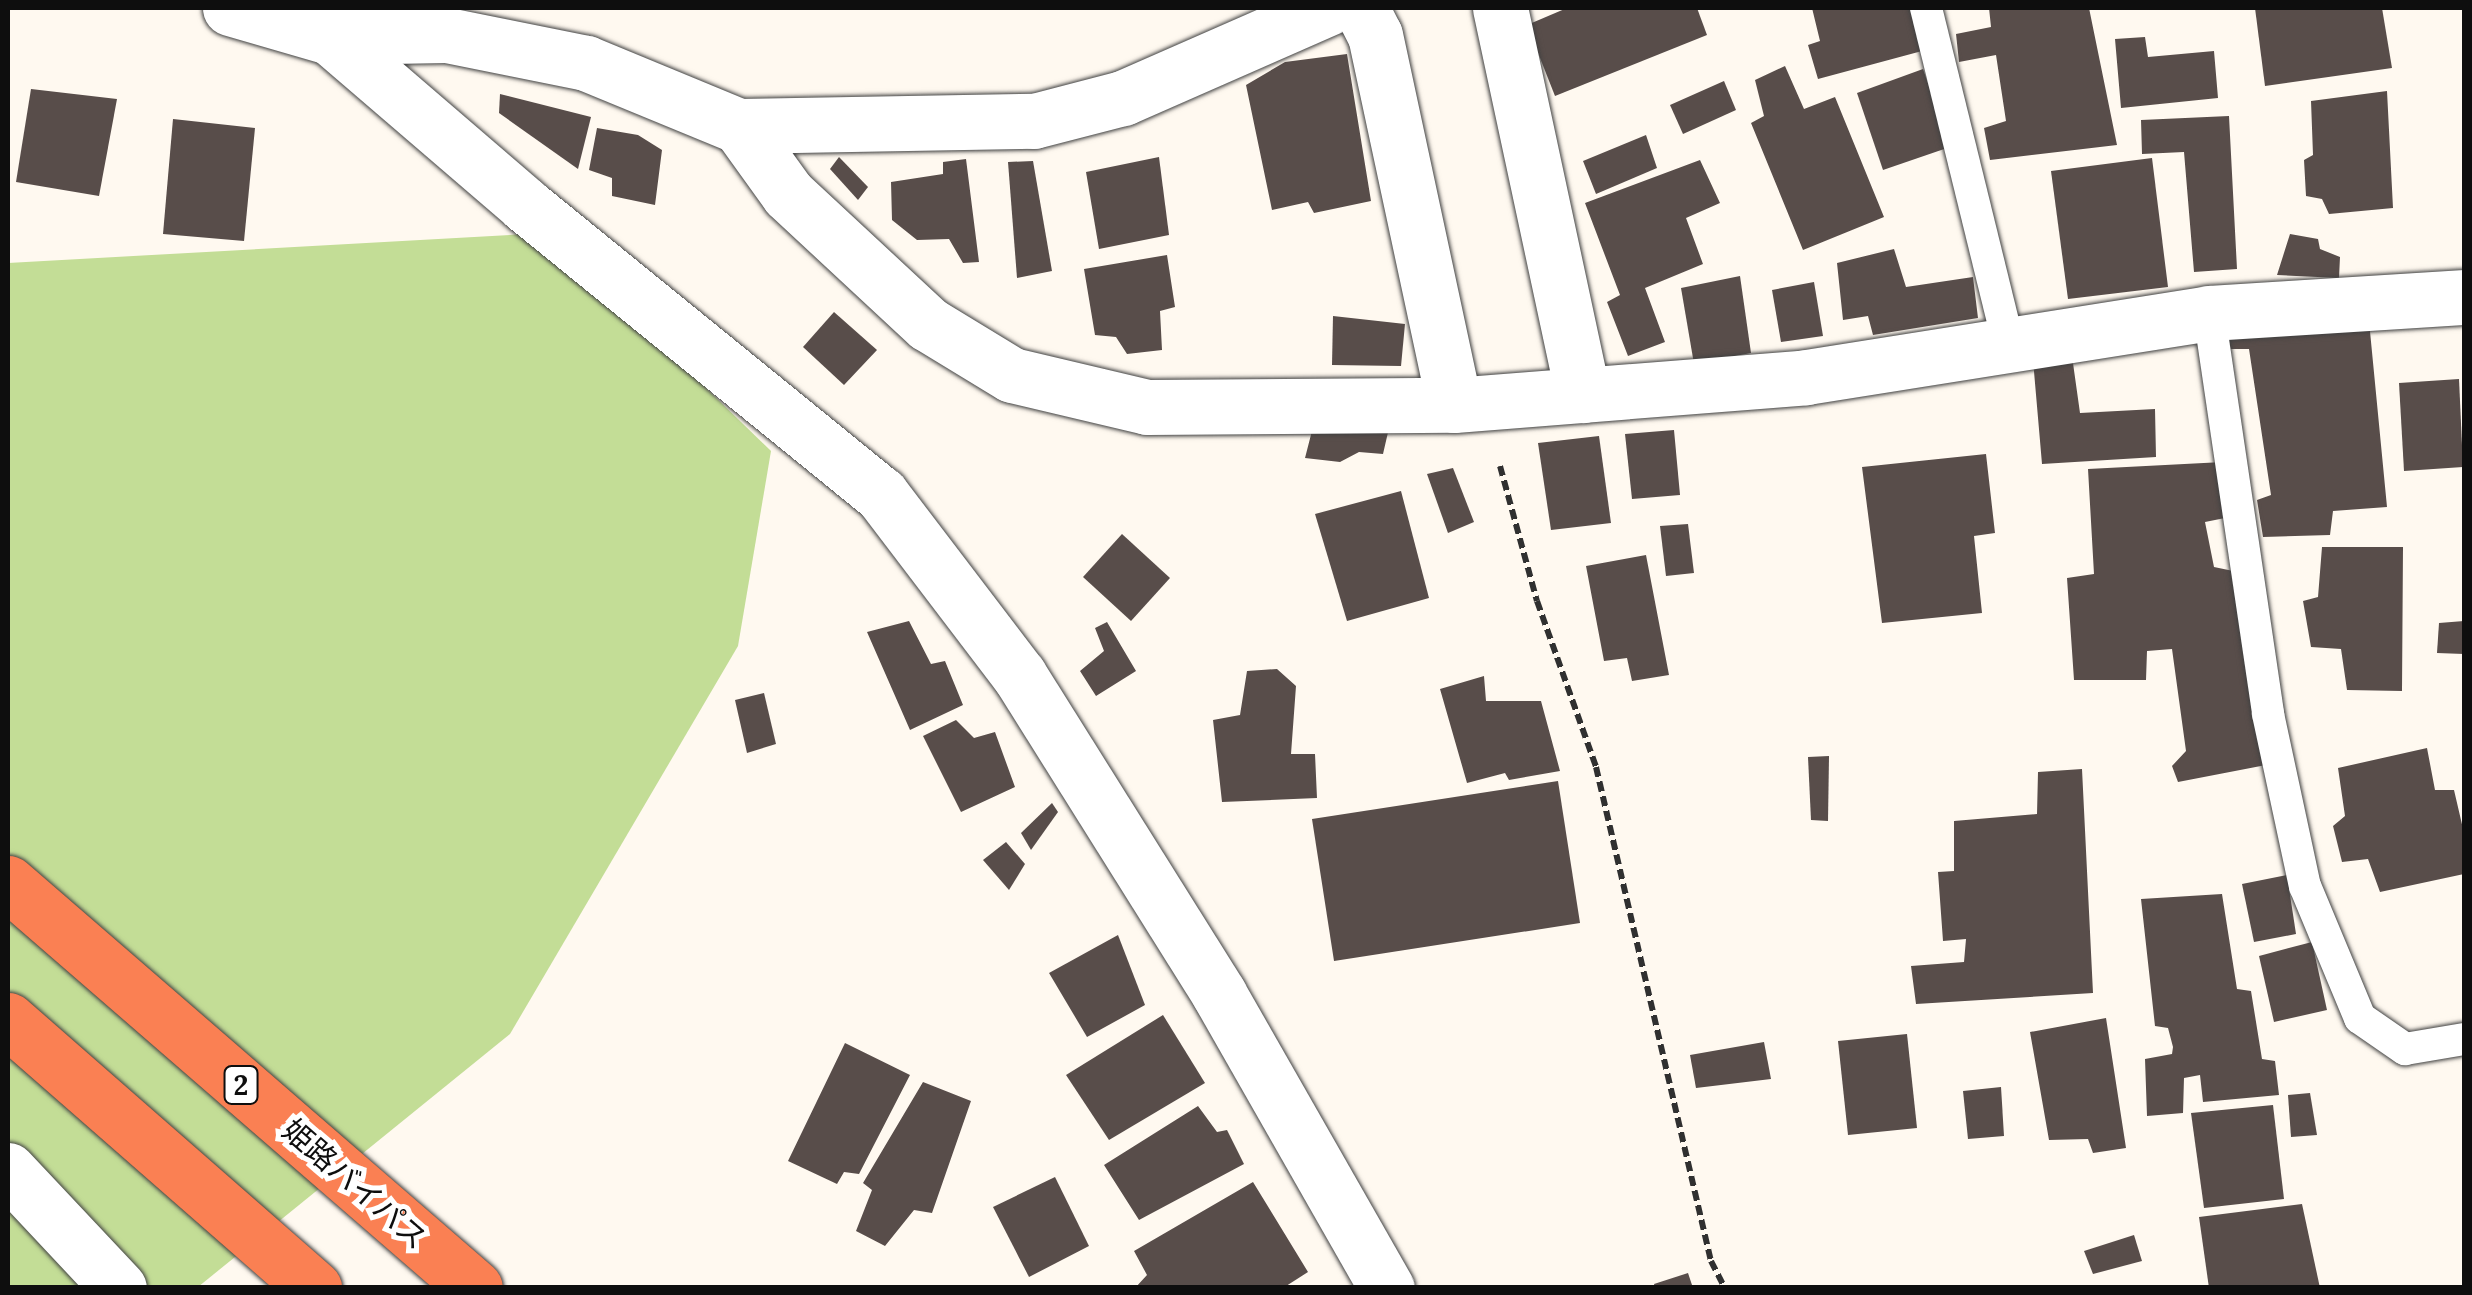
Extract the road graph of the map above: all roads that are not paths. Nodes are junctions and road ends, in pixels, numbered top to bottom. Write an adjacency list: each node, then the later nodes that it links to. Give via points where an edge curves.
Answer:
1 (230, 8): 6 (street)
2 (1328, 8): 7 (street, via 1122,98 1034,121)
3 (1361, 8): 12 (street, via 1376,34)
4 (1500, 8): 11 (street)
5 (1926, 8): 10 (lane)
6 (330, 36): 7 (street, via 448,35 586,62); 20 (street, via 525,205 880,494 1019,674 1218,994)
7 (739, 126): 12 (street, via 788,194 928,324 1012,375 1148,407)
8 (2464, 297): 9 (street)
9 (2209, 313): 10 (street); 15 (lane, via 2268,714 2305,886 2360,1018 2405,1049)
10 (2010, 345): 11 (street, via 1806,377)
11 (1583, 395): 12 (street)
12 (1468, 404)
13 (8, 884): 19 (highway, 姫路バイパス / 2)
14 (8, 1020): 18 (highway)
15 (2464, 1039)
16 (8, 1170): 17 (street)
17 (120, 1288)
18 (314, 1288)
19 (476, 1288)
20 (1387, 1288)

